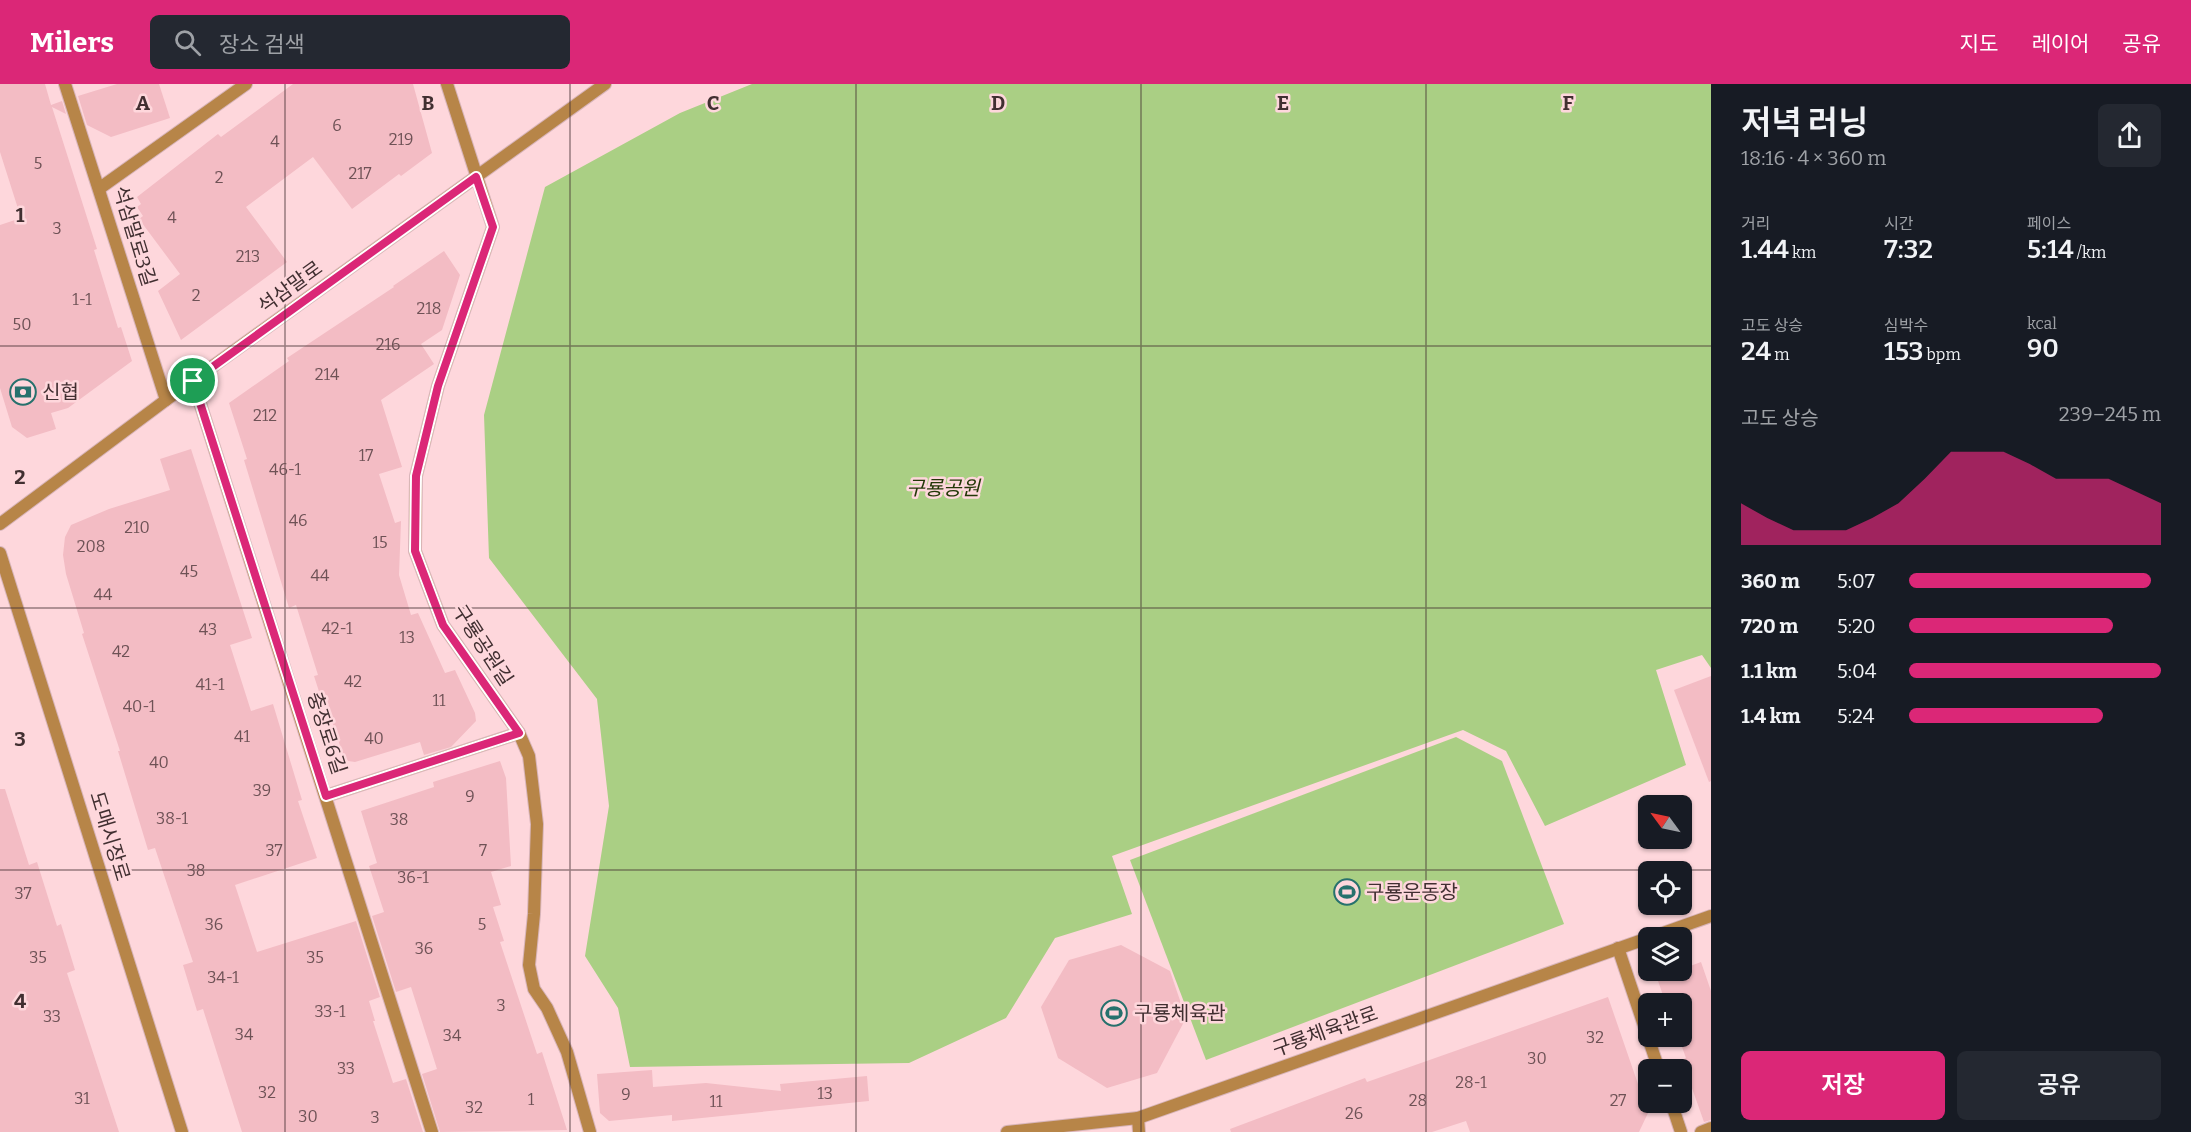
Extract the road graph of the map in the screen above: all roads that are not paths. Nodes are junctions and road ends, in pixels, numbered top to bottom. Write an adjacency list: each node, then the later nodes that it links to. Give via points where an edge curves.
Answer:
1 (65, 84): 6 (street, 석삼말로3길)
2 (246, 84): 6 (street)
3 (447, 84): 5 (street, 구룡공원길)
4 (605, 84): 5 (street, 석삼말로)
5 (476, 177): 7 (street, 석삼말로); 11 (street, 구룡공원길, via 493,227 438,386 416,476 415,551 443,625)
6 (100, 188): 8 (street, 석삼말로3길)
7 (193, 381): 8 (street, 석삼말로); 12 (street, 충장로6길)
8 (166, 400): 9 (street, 석삼말로)
9 (0, 524)
10 (0, 553): 21 (street, 도매시장로)
11 (519, 733): 12 (street); 23 (street, 구룡공원길, via 529,756 537,824 529,965 534,989 567,1052)
12 (326, 796): 22 (street, 충장로6길)
13 (1711, 916): 14 (street, 구룡체육관로)
14 (1680, 927)
15 (1638, 942): 16 (street, 구룡체육관로)
16 (1618, 948): 17 (street); 19 (street, 구룡체육관로)
17 (1655, 1059)
18 (1675, 1113): 26 (street)
19 (1138, 1118): 24 (street, 구룡체육관로); 25 (street)
20 (1711, 1128): 27 (street)
21 (182, 1132)
22 (432, 1132)
23 (590, 1132)
24 (1008, 1132)
25 (1139, 1132)
26 (1681, 1132)
27 (1701, 1132)

